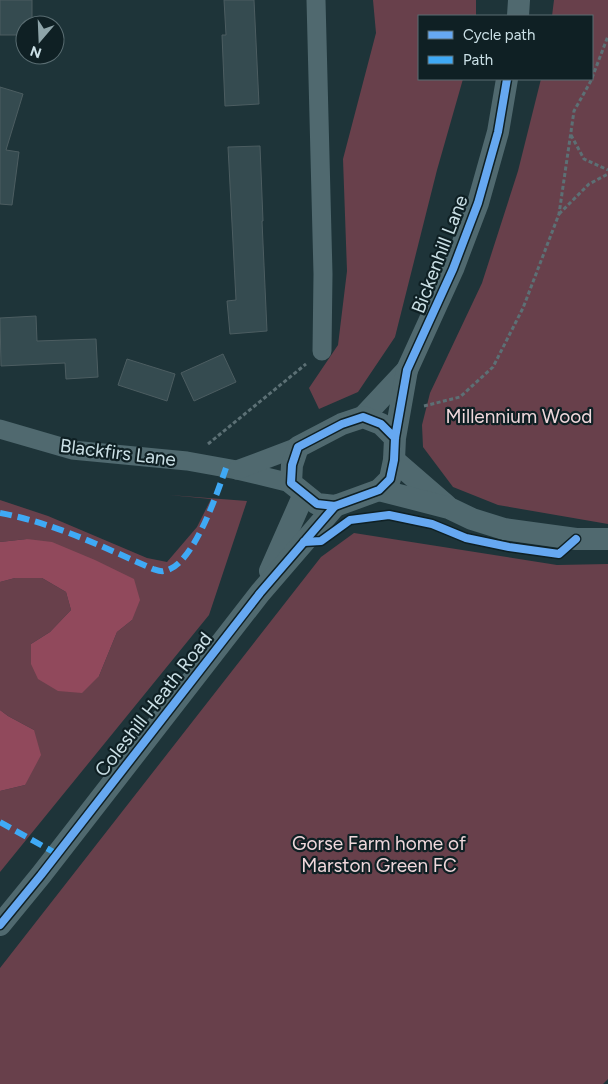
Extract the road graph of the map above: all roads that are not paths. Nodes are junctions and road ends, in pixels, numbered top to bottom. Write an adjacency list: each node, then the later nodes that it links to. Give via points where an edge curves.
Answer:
1 (316, 0): 5 (street, via 329,274)
2 (520, 0): 3 (street)
3 (518, 15)
4 (507, 80): 6 (street, Bickenhill Lane, via 498,132 478,203 453,269)
5 (322, 351)
6 (407, 370): 7 (street, Bickenhill Lane); 10 (street, Bickenhill Lane)
7 (363, 417): 9 (street); 10 (street, via 381,424)
8 (0, 429): 11 (street, Blackfirs Lane, via 72,450 187,461)
9 (298, 447): 11 (street); 12 (street, via 292,465)
10 (394, 449): 13 (street, via 390,479); 15 (street)
11 (237, 470): 12 (street, Blackfirs Lane)
12 (297, 488): 14 (street, via 317,504); 17 (street, Coleshill Heath Road)
13 (379, 490): 14 (street); 15 (street)
14 (335, 506): 17 (street, Coleshill Heath Road)
15 (449, 508): 16 (street, via 504,529)
16 (608, 539)
17 (260, 593): 18 (street, Coleshill Heath Road)
18 (0, 925)

